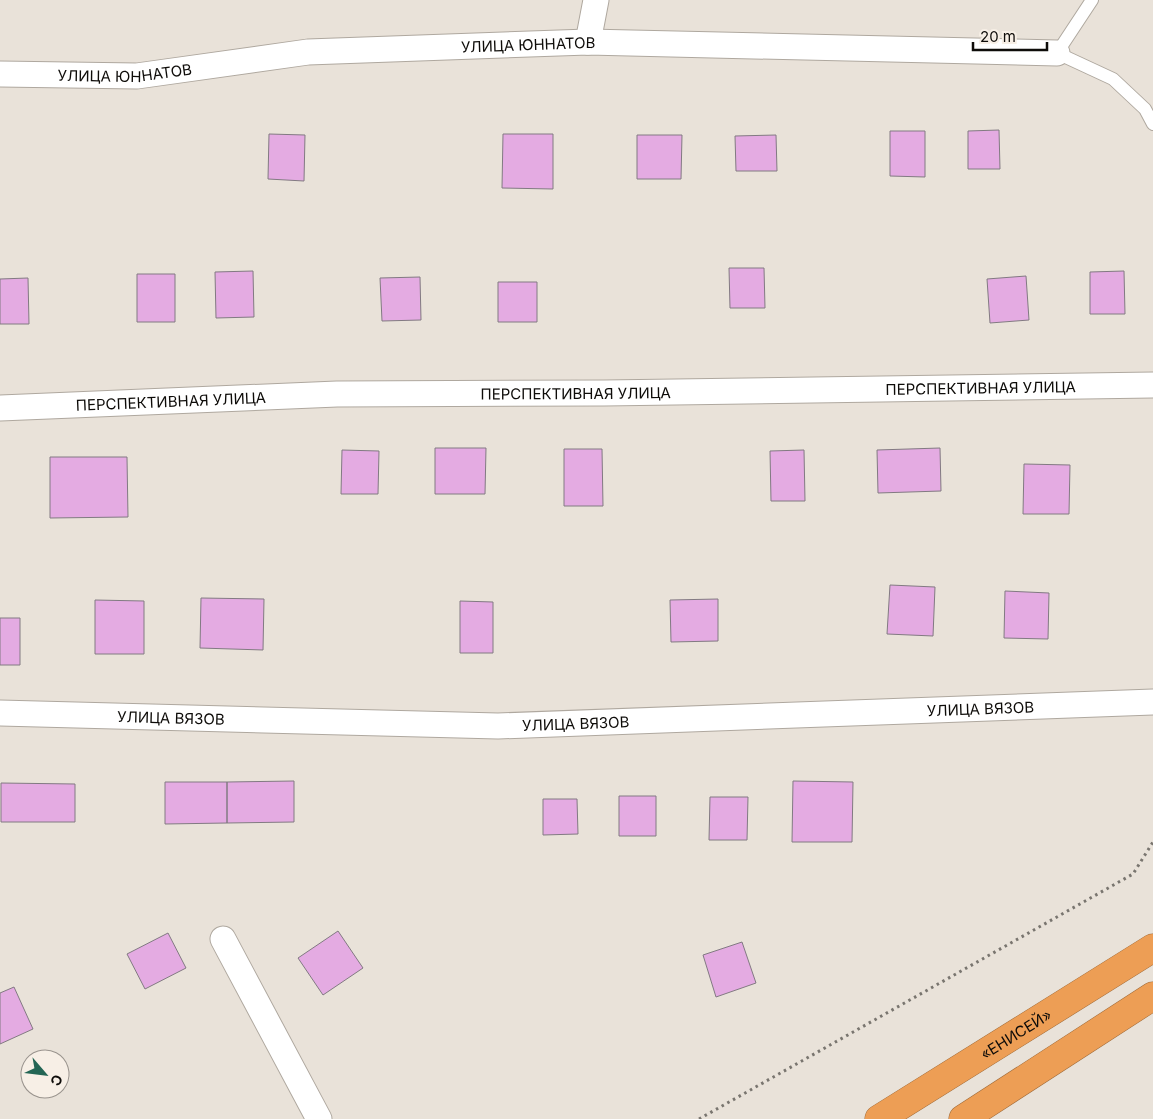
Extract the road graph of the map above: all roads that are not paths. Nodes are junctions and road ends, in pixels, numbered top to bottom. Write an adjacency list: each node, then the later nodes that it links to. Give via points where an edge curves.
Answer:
1 (596, 0): 3 (street)
2 (1092, 0): 4 (lane)
3 (588, 42): 4 (street, УЛИЦА ЮННАТОВ); 5 (street, УЛИЦА ЮННАТОВ, via 308,52 137,76)
4 (1057, 53): 6 (lane, via 1113,79 1145,109)
5 (0, 74)
6 (1153, 124)
7 (1153, 386): 8 (street, ПЕРСПЕКТИВНАЯ УЛИЦА, via 337,394)
8 (0, 408)
9 (1153, 702): 10 (street, УЛИЦА ВЯЗОВ, via 498,726)
10 (0, 713)
11 (223, 939): 14 (street)
12 (1153, 948): 15 (highway, «ЕНИСЕЙ»)
13 (1153, 996): 16 (highway)
14 (319, 1119)
15 (879, 1119)
16 (963, 1119)

